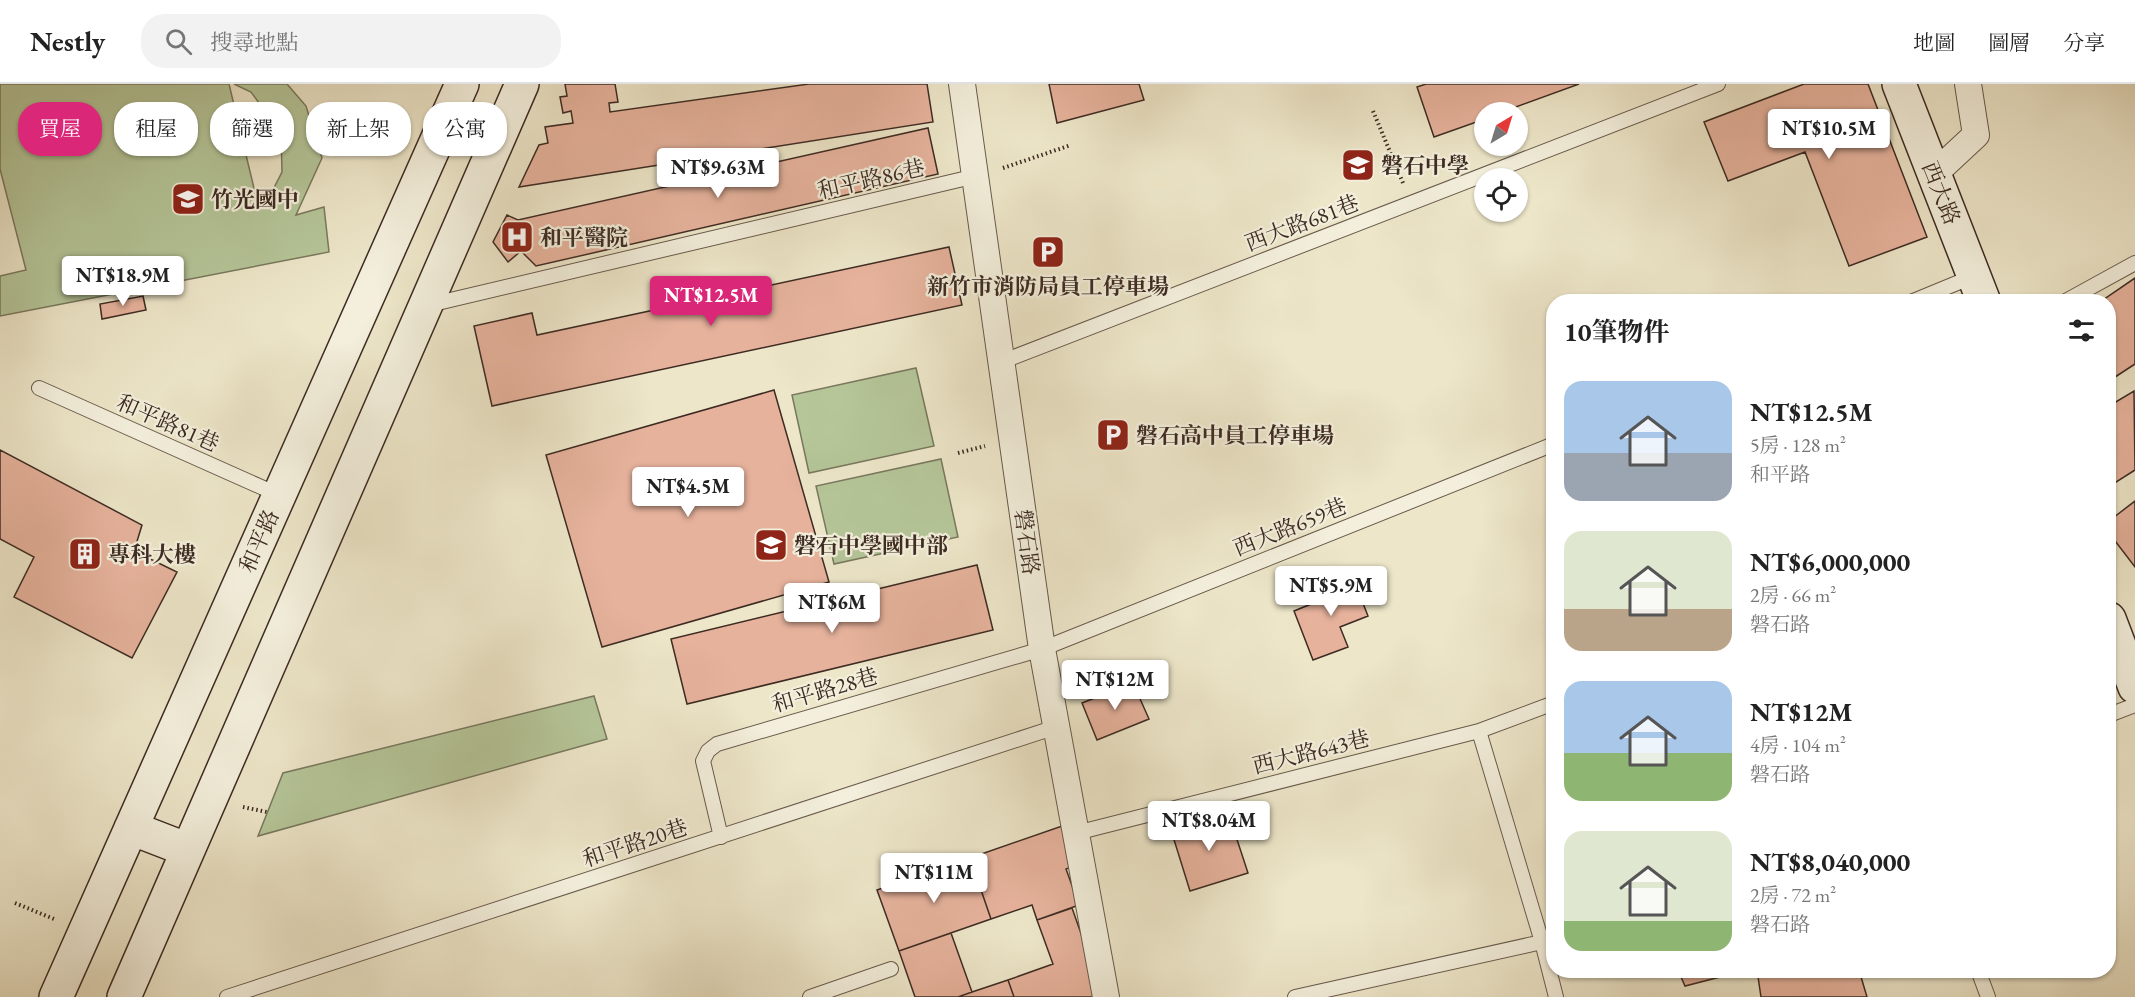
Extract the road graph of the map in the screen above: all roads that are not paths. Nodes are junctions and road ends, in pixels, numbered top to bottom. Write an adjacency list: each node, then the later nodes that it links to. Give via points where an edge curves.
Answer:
1 (462, 84): 17 (street, 和平路)
2 (522, 84): 13 (street)
3 (962, 84): 8 (street, 磐石路)
4 (1718, 84): 14 (lane, 西大路681巷)
5 (1899, 84): 7 (street, 西大路)
6 (1968, 84): 7 (street, via 1976,135)
7 (1933, 175): 10 (street, 西大路)
8 (976, 176): 13 (lane, 和平路86巷); 14 (street, 磐石路)
9 (2135, 263): 12 (lane)
10 (1979, 289): 11 (lane)
11 (1953, 294)
12 (2079, 294)
13 (425, 306): 29 (street)
14 (1001, 362): 19 (street, 磐石路)
15 (39, 388): 17 (lane, 和平路81巷)
16 (1546, 447): 19 (lane, 西大路659巷)
17 (279, 495): 26 (street, 和平路)
18 (2116, 637): 20 (street)
19 (1042, 649): 24 (street, 磐石路); 28 (lane, 和平路28巷, via 717,744 703,761)
20 (2135, 687)
21 (2135, 705): 23 (lane)
22 (1546, 706): 25 (lane, 西大路643巷)
23 (2116, 712)
24 (1056, 727): 27 (street, 磐石路); 28 (lane, 和平路20巷)
25 (1479, 731): 27 (lane, 西大路643巷); 30 (lane)
26 (131, 828): 29 (street); 35 (street, 和平路)
27 (1076, 833): 39 (street, 磐石路)
28 (721, 837): 37 (lane, 和平路20巷)
29 (188, 850): 36 (street)
30 (1542, 942): 31 (lane); 40 (lane)
31 (1546, 958)
32 (891, 969): 38 (lane)
33 (1551, 978): 41 (lane)
34 (1981, 978): 42 (lane)
35 (56, 997)
36 (124, 997)
37 (227, 997)
38 (810, 997)
39 (1106, 997)
40 (1295, 997)
41 (1556, 997)
42 (1988, 997)

